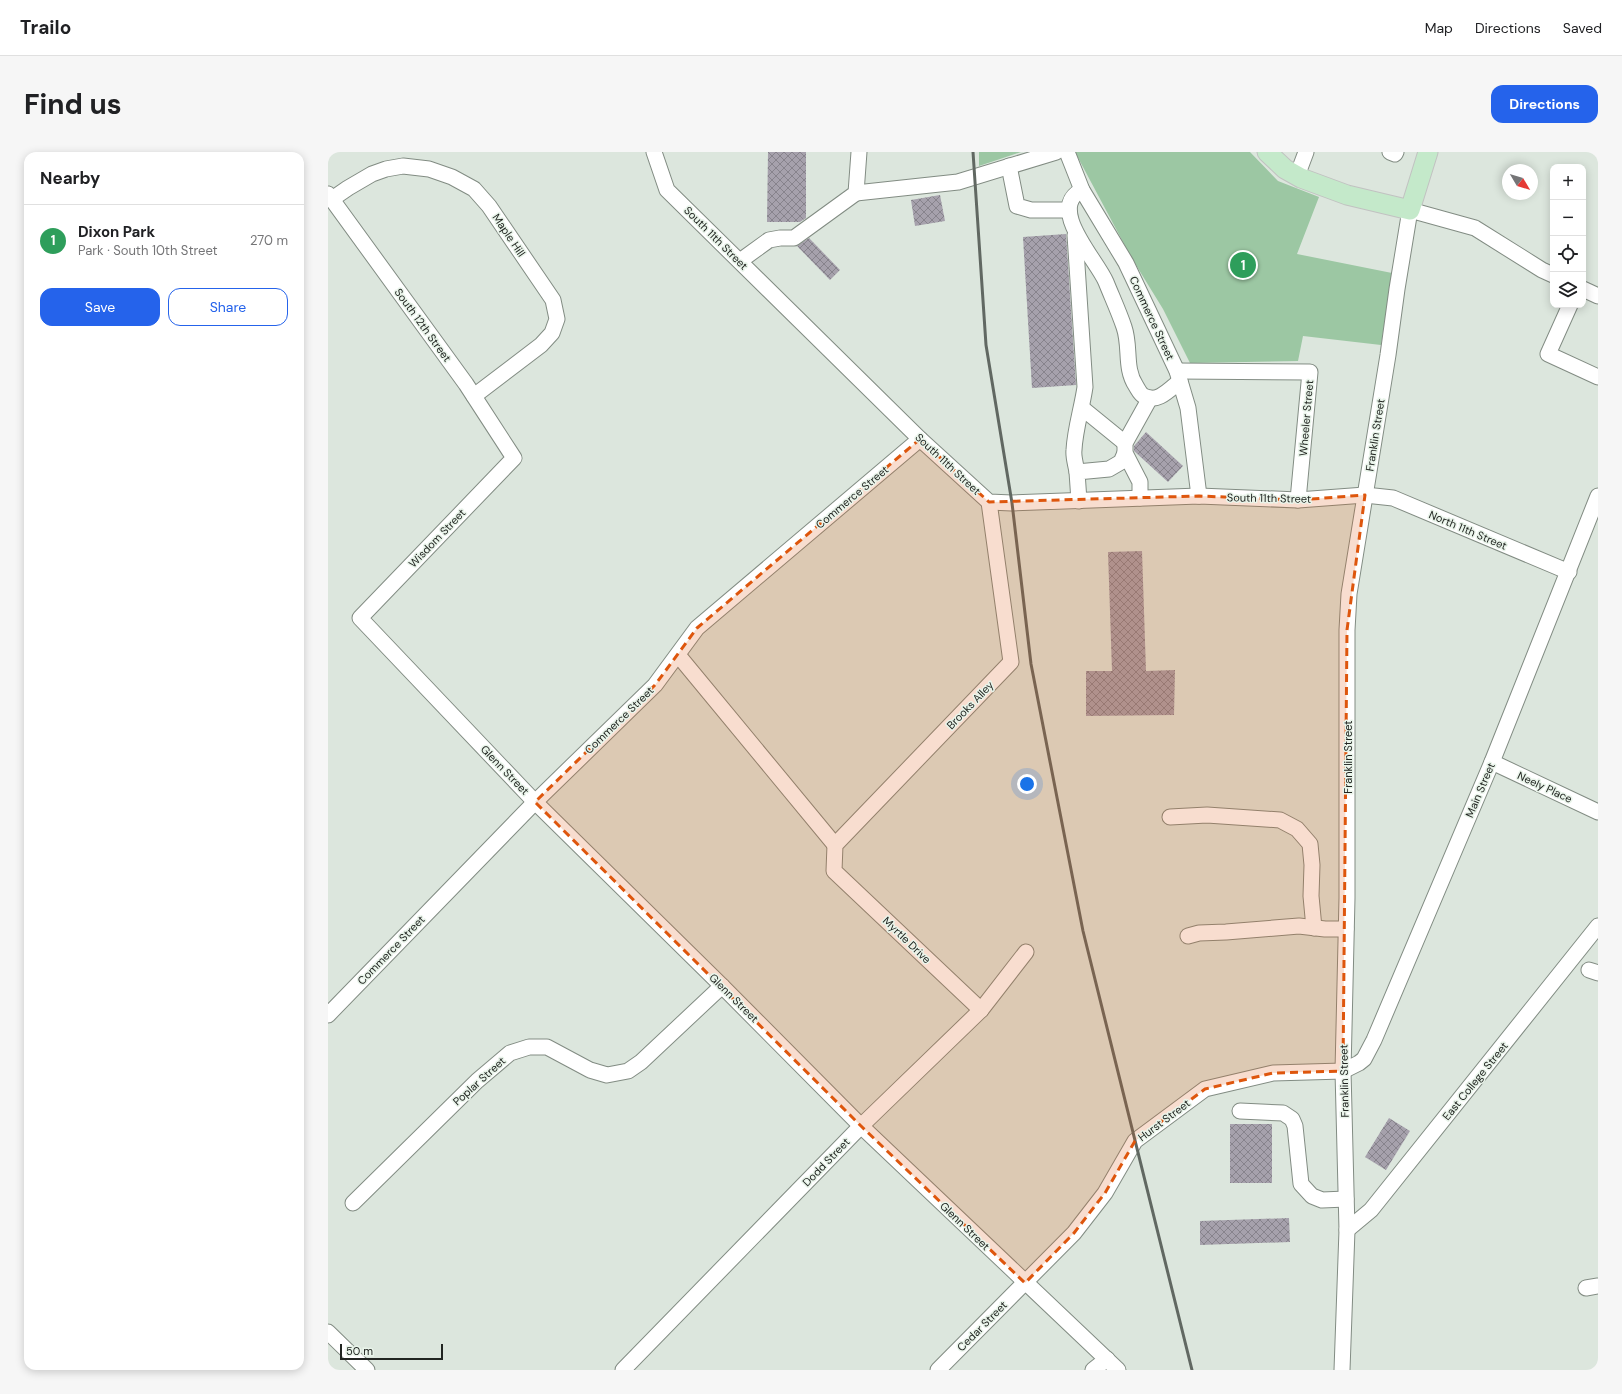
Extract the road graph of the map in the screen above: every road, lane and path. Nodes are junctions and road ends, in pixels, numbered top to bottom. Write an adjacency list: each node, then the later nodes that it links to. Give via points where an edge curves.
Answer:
1 (654, 152): 18 (street, South 11th Street, via 667,190)
2 (859, 152): 13 (street)
3 (1056, 152): 10 (street)
4 (1067, 152): 12 (street, Commerce Street)
5 (1267, 152): 11 (main road, via 1285,169)
6 (1306, 152): 11 (street)
7 (1390, 152): 8 (street)
8 (1396, 152)
9 (1428, 152): 16 (main road, Franklin Street)
10 (1008, 166): 13 (street, via 958,182); 15 (street, via 1017,206 1031,210)
11 (1297, 176): 16 (main road, via 1347,195)
12 (1082, 190): 15 (street, via 1071,199); 23 (street, Commerce Street, via 1126,262)
13 (856, 193): 18 (street, via 794,238 769,240)
14 (330, 197): 25 (street, South 12th Street); 25 (street, Maple Hill, via 372,174 403,166 429,169 452,177 474,189 489,206 553,300 557,319 552,333 541,345)
15 (1069, 210): 17 (street)
16 (1410, 210): 19 (street, via 1475,228); 32 (street, Franklin Street)
17 (1075, 232): 26 (street, via 1104,278 1125,329 1130,377 1142,395); 27 (street, via 1085,387)
18 (740, 261): 28 (street, South 11th Street)
19 (1550, 274)
20 (1586, 290): 21 (street)
21 (1598, 296)
22 (1569, 308): 24 (street, via 1548,354)
23 (1179, 376): 26 (street, via 1156,398); 33 (street, Commerce Street, via 1188,408); 36 (street, Wheeler Street, via 1310,372)
24 (1598, 377)
25 (474, 396): 30 (street, South 12th Street)
26 (1150, 398): 29 (street)
27 (1082, 408): 29 (street); 31 (street, via 1076,429 1074,451)
28 (920, 439): 38 (street, South 11th Street); 42 (street, Commerce Street, via 697,628)
29 (1125, 448): 31 (street, via 1121,462 1109,469); 35 (street, via 1140,482)
30 (514, 458): 41 (street, Wisdom Street)
31 (1077, 472): 37 (street)
32 (1365, 495): 36 (street, South 11th Street); 40 (street, North 11th Street, via 1393,498); 50 (street, Franklin Street, via 1349,594 1347,630)
33 (1199, 496): 35 (street, South 11th Street); 36 (street, South 11th Street)
34 (1598, 496): 39 (street, Main Street)
35 (1140, 498): 37 (street, South 11th Street)
36 (1298, 500)
37 (1079, 501): 38 (street, South 11th Street)
38 (989, 502): 47 (street, Brooks Alley, via 1011,662)
39 (1595, 513): 40 (street, Main Street)
40 (1569, 572): 43 (street, Main Street)
41 (360, 618): 44 (street, Glenn Street)
42 (678, 655): 44 (street, Commerce Street, via 655,685); 47 (street)
43 (1492, 762): 45 (street, Neely Place); 56 (street, Main Street, via 1374,1040 1364,1058)
44 (535, 802): 53 (street, Glenn Street); 55 (street, Commerce Street)
45 (1598, 812)
46 (1170, 817): 49 (street, via 1207,815 1280,820 1297,829 1310,844 1310,896)
47 (834, 845): 54 (street, Myrtle Drive, via 834,871)
48 (1598, 926): 61 (street, East College Street, via 1371,1210)
49 (1314, 928): 50 (street); 51 (street, via 1271,927)
50 (1346, 929): 56 (street, Franklin Street)
51 (1188, 936)
52 (1026, 952): 54 (street, Dodd Street)
53 (722, 986): 58 (street, Glenn Street); 60 (street, Poplar Street, via 641,1062 628,1071 607,1074 590,1070 547,1047 529,1047 510,1053 477,1081)
54 (980, 1010): 58 (street, Dodd Street)
55 (328, 1015)
56 (1343, 1072): 59 (street, Franklin Street); 62 (street, Hurst Street, via 1272,1073 1206,1089 1135,1141 1105,1193 1074,1234)
57 (1240, 1111): 59 (street, via 1283,1113 1292,1119 1295,1126 1301,1184 1312,1196 1322,1200)
58 (860, 1126): 62 (street, Glenn Street); 66 (street, Dodd Street)
59 (1346, 1199): 61 (street, Franklin Street)
60 (353, 1203)
61 (1347, 1230): 69 (street, Franklin Street)
62 (1025, 1283): 64 (street, Glenn Street); 67 (street, Cedar Street)
63 (328, 1332): 65 (street)
64 (1112, 1365): 68 (street)
65 (367, 1370)
66 (623, 1370)
67 (938, 1370)
68 (1093, 1370)
69 (1342, 1370)

